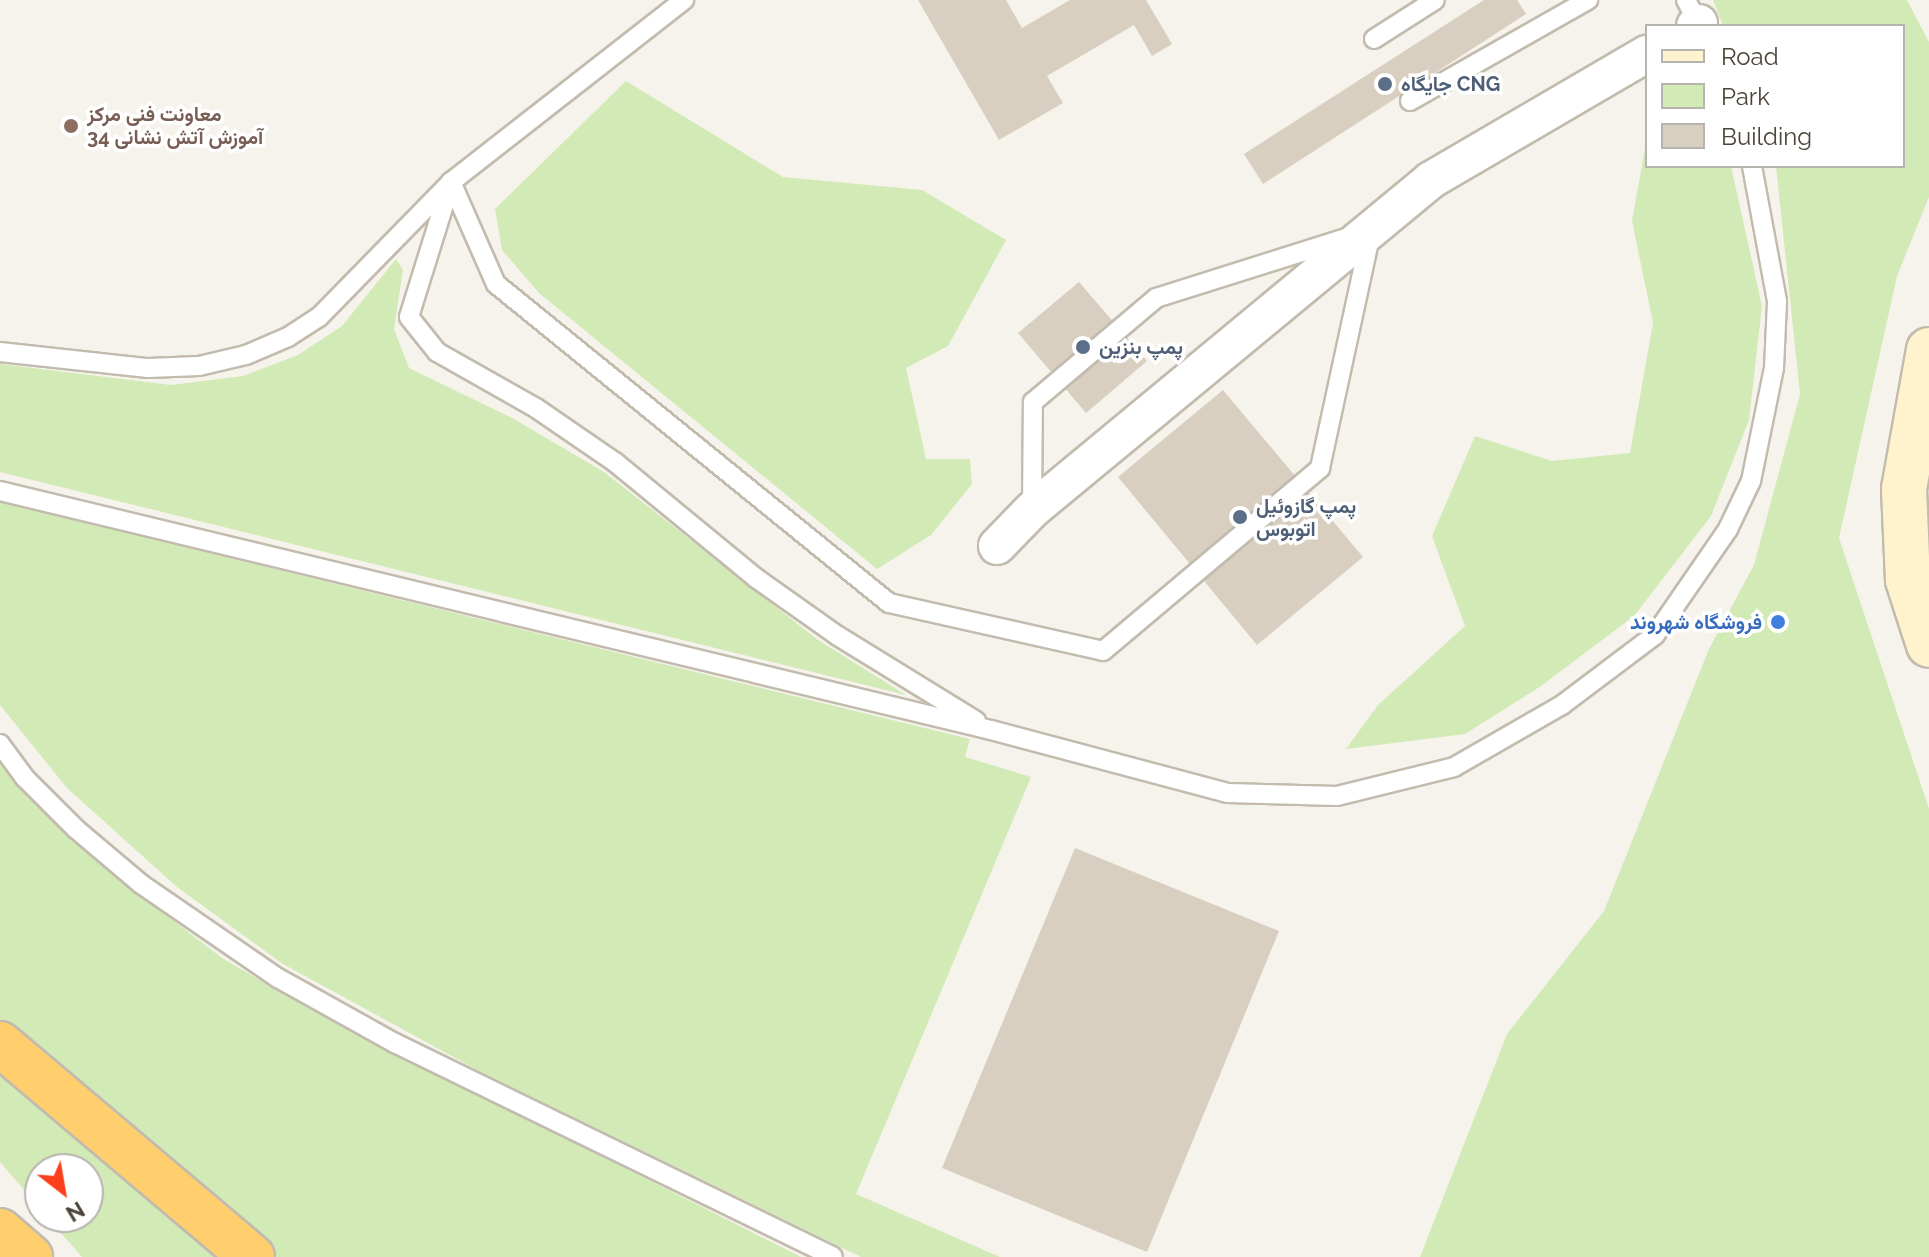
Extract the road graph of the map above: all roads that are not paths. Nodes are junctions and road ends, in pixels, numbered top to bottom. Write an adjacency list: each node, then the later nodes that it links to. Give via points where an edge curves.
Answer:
1 (684, 0): 8 (lane)
2 (1435, 0): 4 (lane)
3 (1588, 0): 6 (lane)
4 (1374, 39)
5 (1645, 55): 9 (street, via 1431,180)
6 (1410, 101)
7 (1752, 168): 16 (lane, via 1777,301 1768,411 1751,481 1728,529 1655,635 1562,705 1454,767 1337,796 1228,793)
8 (451, 182): 9 (lane, via 496,284 889,603 1103,651 1320,468); 11 (lane, via 319,317 246,355 199,366 148,368); 16 (lane, via 409,317 437,352 536,408 616,463 768,587)
9 (1371, 230): 13 (street); 13 (lane, via 1156,298 1033,402)
10 (1929, 350): 15 (main road, via 1904,489 1908,580)
11 (0, 352)
12 (0, 491): 16 (lane)
13 (1032, 510): 14 (street)
14 (997, 546)
15 (1929, 645)
16 (991, 730)
17 (0, 744): 23 (lane, via 66,819 141,884 278,978 395,1043)
18 (0, 1044): 22 (highway)
19 (0, 1232): 20 (highway); 21 (highway)
20 (22, 1257)
21 (30, 1257)
22 (252, 1257)
23 (833, 1257)

